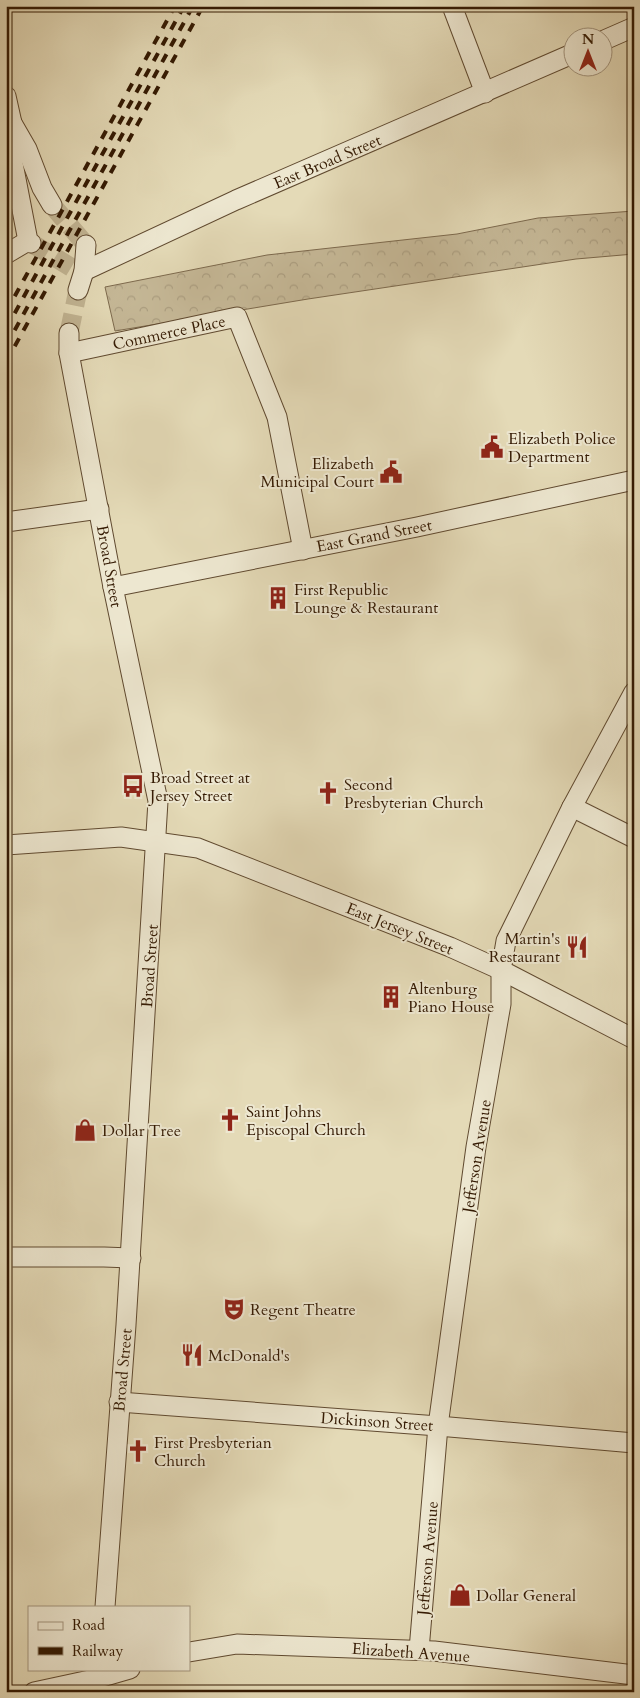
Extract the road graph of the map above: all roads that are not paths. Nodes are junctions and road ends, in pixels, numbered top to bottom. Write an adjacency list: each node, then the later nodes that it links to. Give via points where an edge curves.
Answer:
1 (452, 6): 5 (street)
2 (634, 27): 3 (street)
3 (612, 37)
4 (562, 58): 5 (street, East Broad Street)
5 (485, 92): 11 (street, East Broad Street)
6 (6, 96): 7 (street)
7 (12, 123): 8 (street); 10 (street, via 11,153 30,242)
8 (52, 205)
9 (86, 245): 11 (street)
10 (6, 254)
11 (79, 270): 12 (street)
12 (78, 290)
13 (69, 333): 14 (street, Broad Street)
14 (69, 353): 16 (street, Broad Street); 18 (street, Commerce Place, via 236,317 277,417)
15 (634, 480): 18 (street, East Grand Street)
16 (99, 509): 17 (street); 19 (street, Broad Street)
17 (6, 522)
18 (303, 550): 19 (street, East Grand Street)
19 (113, 587): 23 (street, Broad Street, via 158,801)
20 (634, 692): 21 (street, Jefferson Avenue)
21 (572, 807): 22 (street); 25 (street, Jefferson Avenue, via 509,934)
22 (634, 838)
23 (156, 841): 24 (street, East Jersey Street, via 121,837); 25 (street, East Jersey Street, via 198,848); 28 (street, Broad Street)
24 (6, 845)
25 (501, 970): 26 (street, East Jersey Street); 30 (street, Jefferson Avenue, via 501,1004 476,1147)
26 (634, 1039)
27 (6, 1257): 28 (street)
28 (131, 1258): 29 (street, Broad Street)
29 (119, 1402): 30 (street, Dickinson Street); 32 (street, Broad Street)
30 (438, 1426): 31 (street, Dickinson Street); 35 (street, Jefferson Avenue)
31 (634, 1444)
32 (105, 1606)
33 (190, 1640): 34 (street)
34 (236, 1644): 35 (street, Elizabeth Avenue); 36 (street, Elizabeth Avenue)
35 (419, 1650): 38 (street, Elizabeth Avenue)
36 (190, 1652)
37 (127, 1670): 39 (street)
38 (634, 1675)
39 (99, 1680): 40 (street)
40 (34, 1692)

